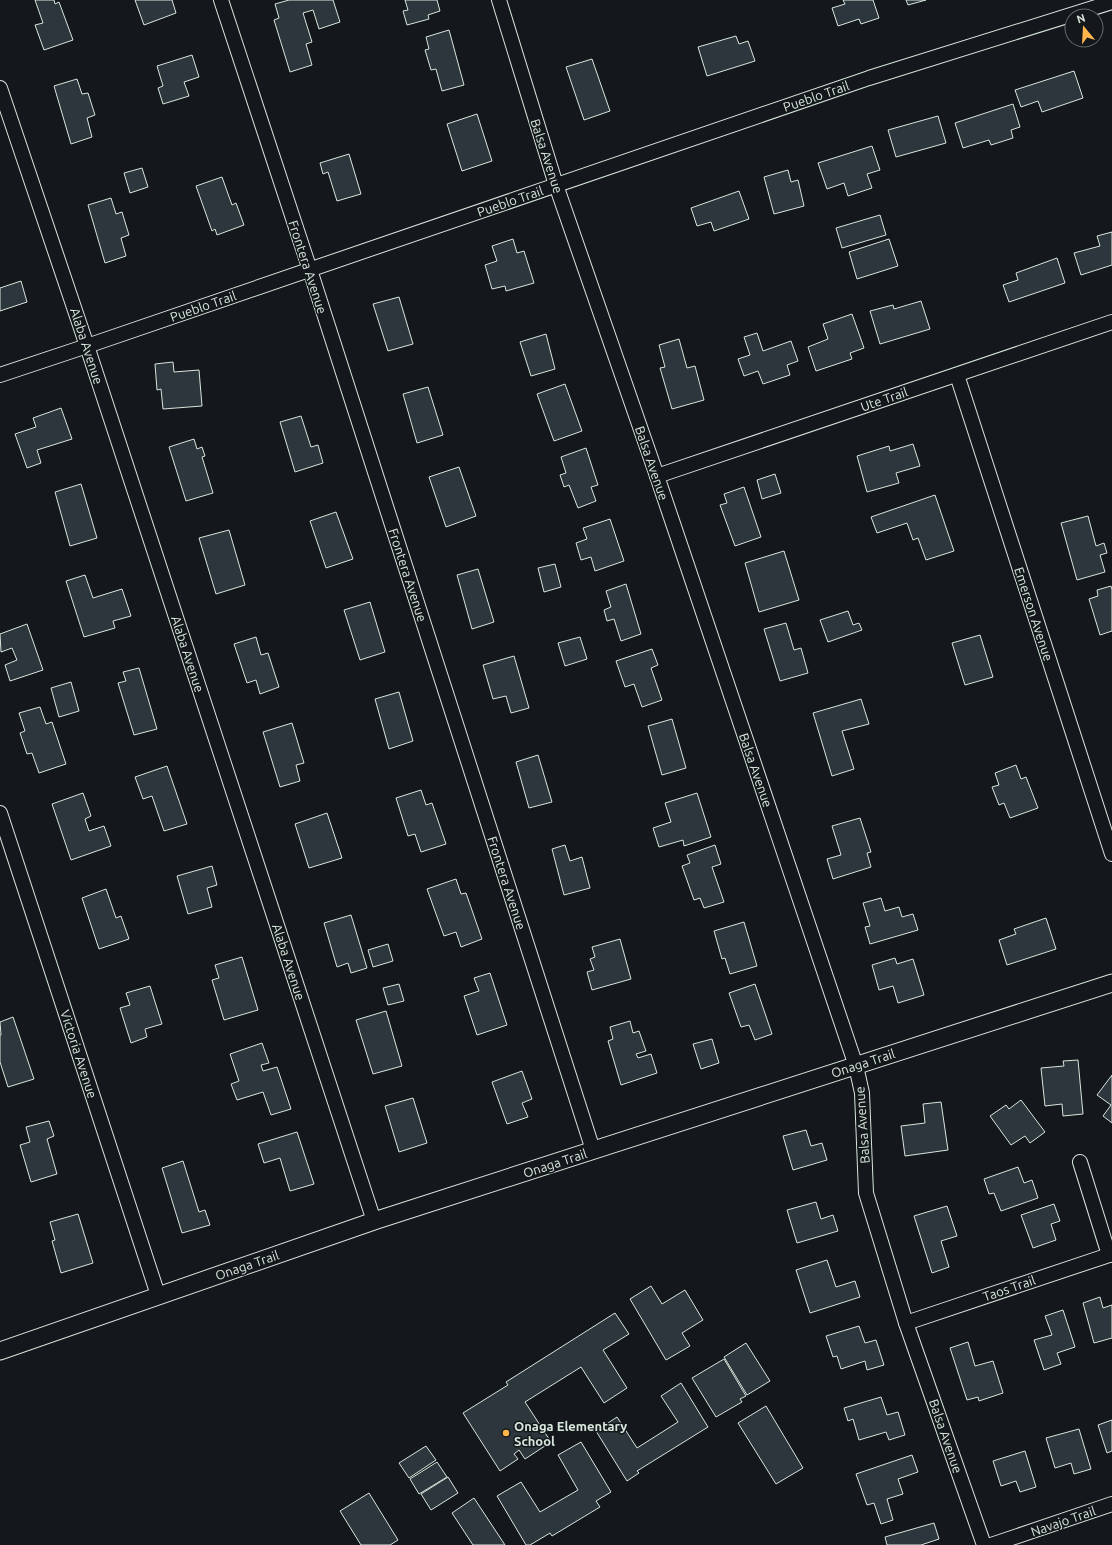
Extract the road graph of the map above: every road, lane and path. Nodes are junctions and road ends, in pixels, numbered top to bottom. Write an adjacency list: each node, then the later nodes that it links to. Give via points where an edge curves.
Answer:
1 (221, 0): 6 (street, Frontera Avenue)
2 (499, 0): 5 (street, Balsa Avenue)
3 (1112, 2): 5 (street, Pueblo Trail, via 869,78)
4 (0, 88): 8 (street, Alaba Avenue)
5 (556, 185): 6 (street, Pueblo Trail); 11 (street, Balsa Avenue)
6 (310, 270): 8 (street, Pueblo Trail); 16 (street, Frontera Avenue)
7 (1112, 322): 10 (street, Ute Trail)
8 (87, 346): 9 (street, Pueblo Trail); 18 (street, Alaba Avenue)
9 (0, 375)
10 (956, 375): 11 (street, Ute Trail); 13 (street, Emerson Avenue)
11 (657, 476): 15 (street, Balsa Avenue)
12 (0, 813): 20 (street, Victoria Avenue)
13 (1112, 854)
14 (1112, 983): 15 (street, Onaga Trail)
15 (856, 1066): 16 (street, Onaga Trail); 21 (street, Balsa Avenue, via 862,1093 866,1193)
16 (593, 1150): 18 (street, Onaga Trail)
17 (1080, 1162): 19 (street)
18 (374, 1221): 20 (street, Onaga Trail)
19 (1111, 1254): 21 (street, Taos Trail)
20 (158, 1295): 22 (street, Onaga Trail)
21 (906, 1323): 24 (street, Balsa Avenue)
22 (0, 1351)
23 (1112, 1504): 25 (street, Navajo Trail)
24 (984, 1545)
25 (991, 1545)

